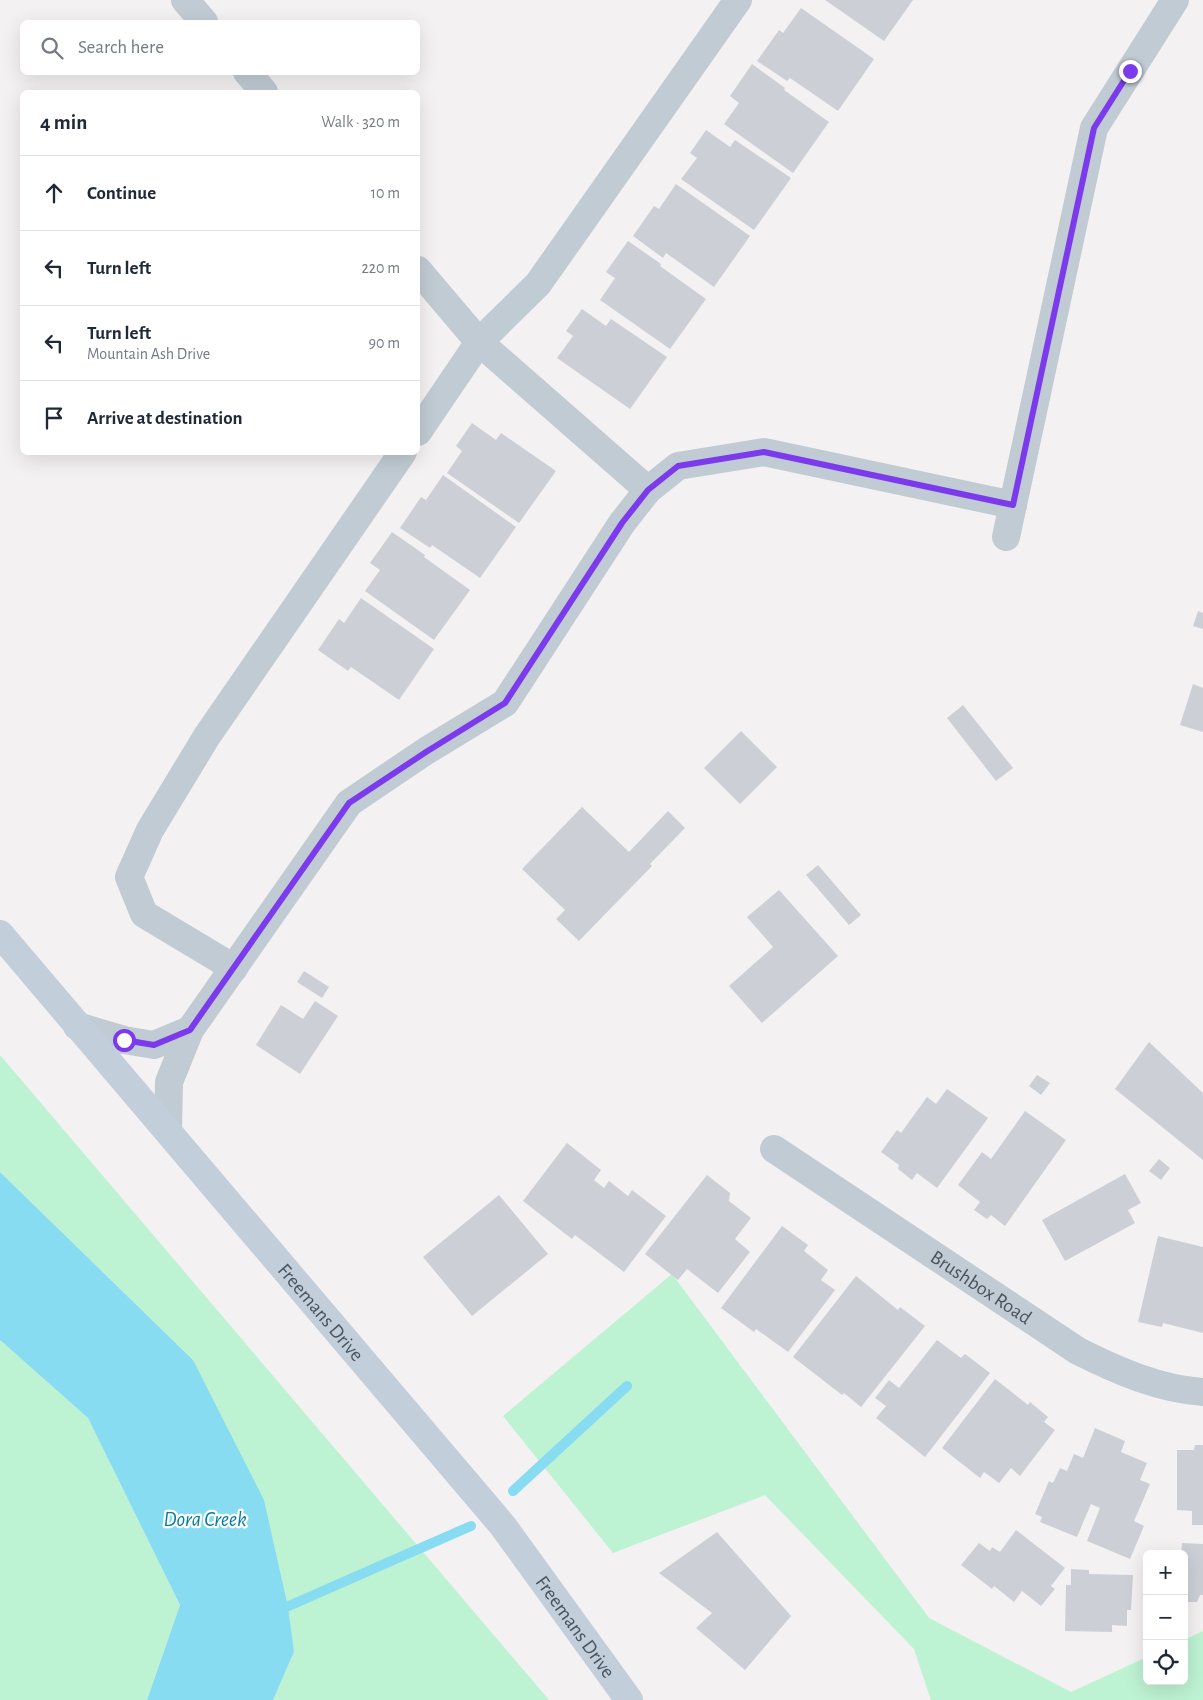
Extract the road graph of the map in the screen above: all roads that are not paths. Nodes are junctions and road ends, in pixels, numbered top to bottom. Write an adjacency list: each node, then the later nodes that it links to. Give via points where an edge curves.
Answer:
1 (185, 0): 4 (street)
2 (738, 0): 8 (street, via 538,284)
3 (1175, 0): 12 (street, via 1094,128)
4 (202, 20)
5 (250, 75): 6 (street)
6 (262, 90)
7 (420, 272): 8 (street)
8 (479, 342): 9 (street); 11 (street)
9 (420, 429)
10 (401, 455): 15 (street, via 208,736 150,830 129,877 144,914)
11 (648, 490): 12 (street, via 678,466 764,452); 15 (street, via 622,523 505,703 349,803)
12 (1013, 505): 13 (street)
13 (1006, 537)
14 (0, 934): 16 (main road, Freemans Drive)
15 (234, 968): 17 (street)
16 (77, 1026): 17 (street, via 154,1045); 18 (main road, Freemans Drive)
17 (190, 1030): 18 (street, via 169,1082)
18 (168, 1131): 21 (main road, Freemans Drive, via 503,1526)
19 (774, 1149): 20 (street, Brushbox Road, via 1078,1351 1116,1370 1160,1385)
20 (1203, 1392)
21 (629, 1700)

